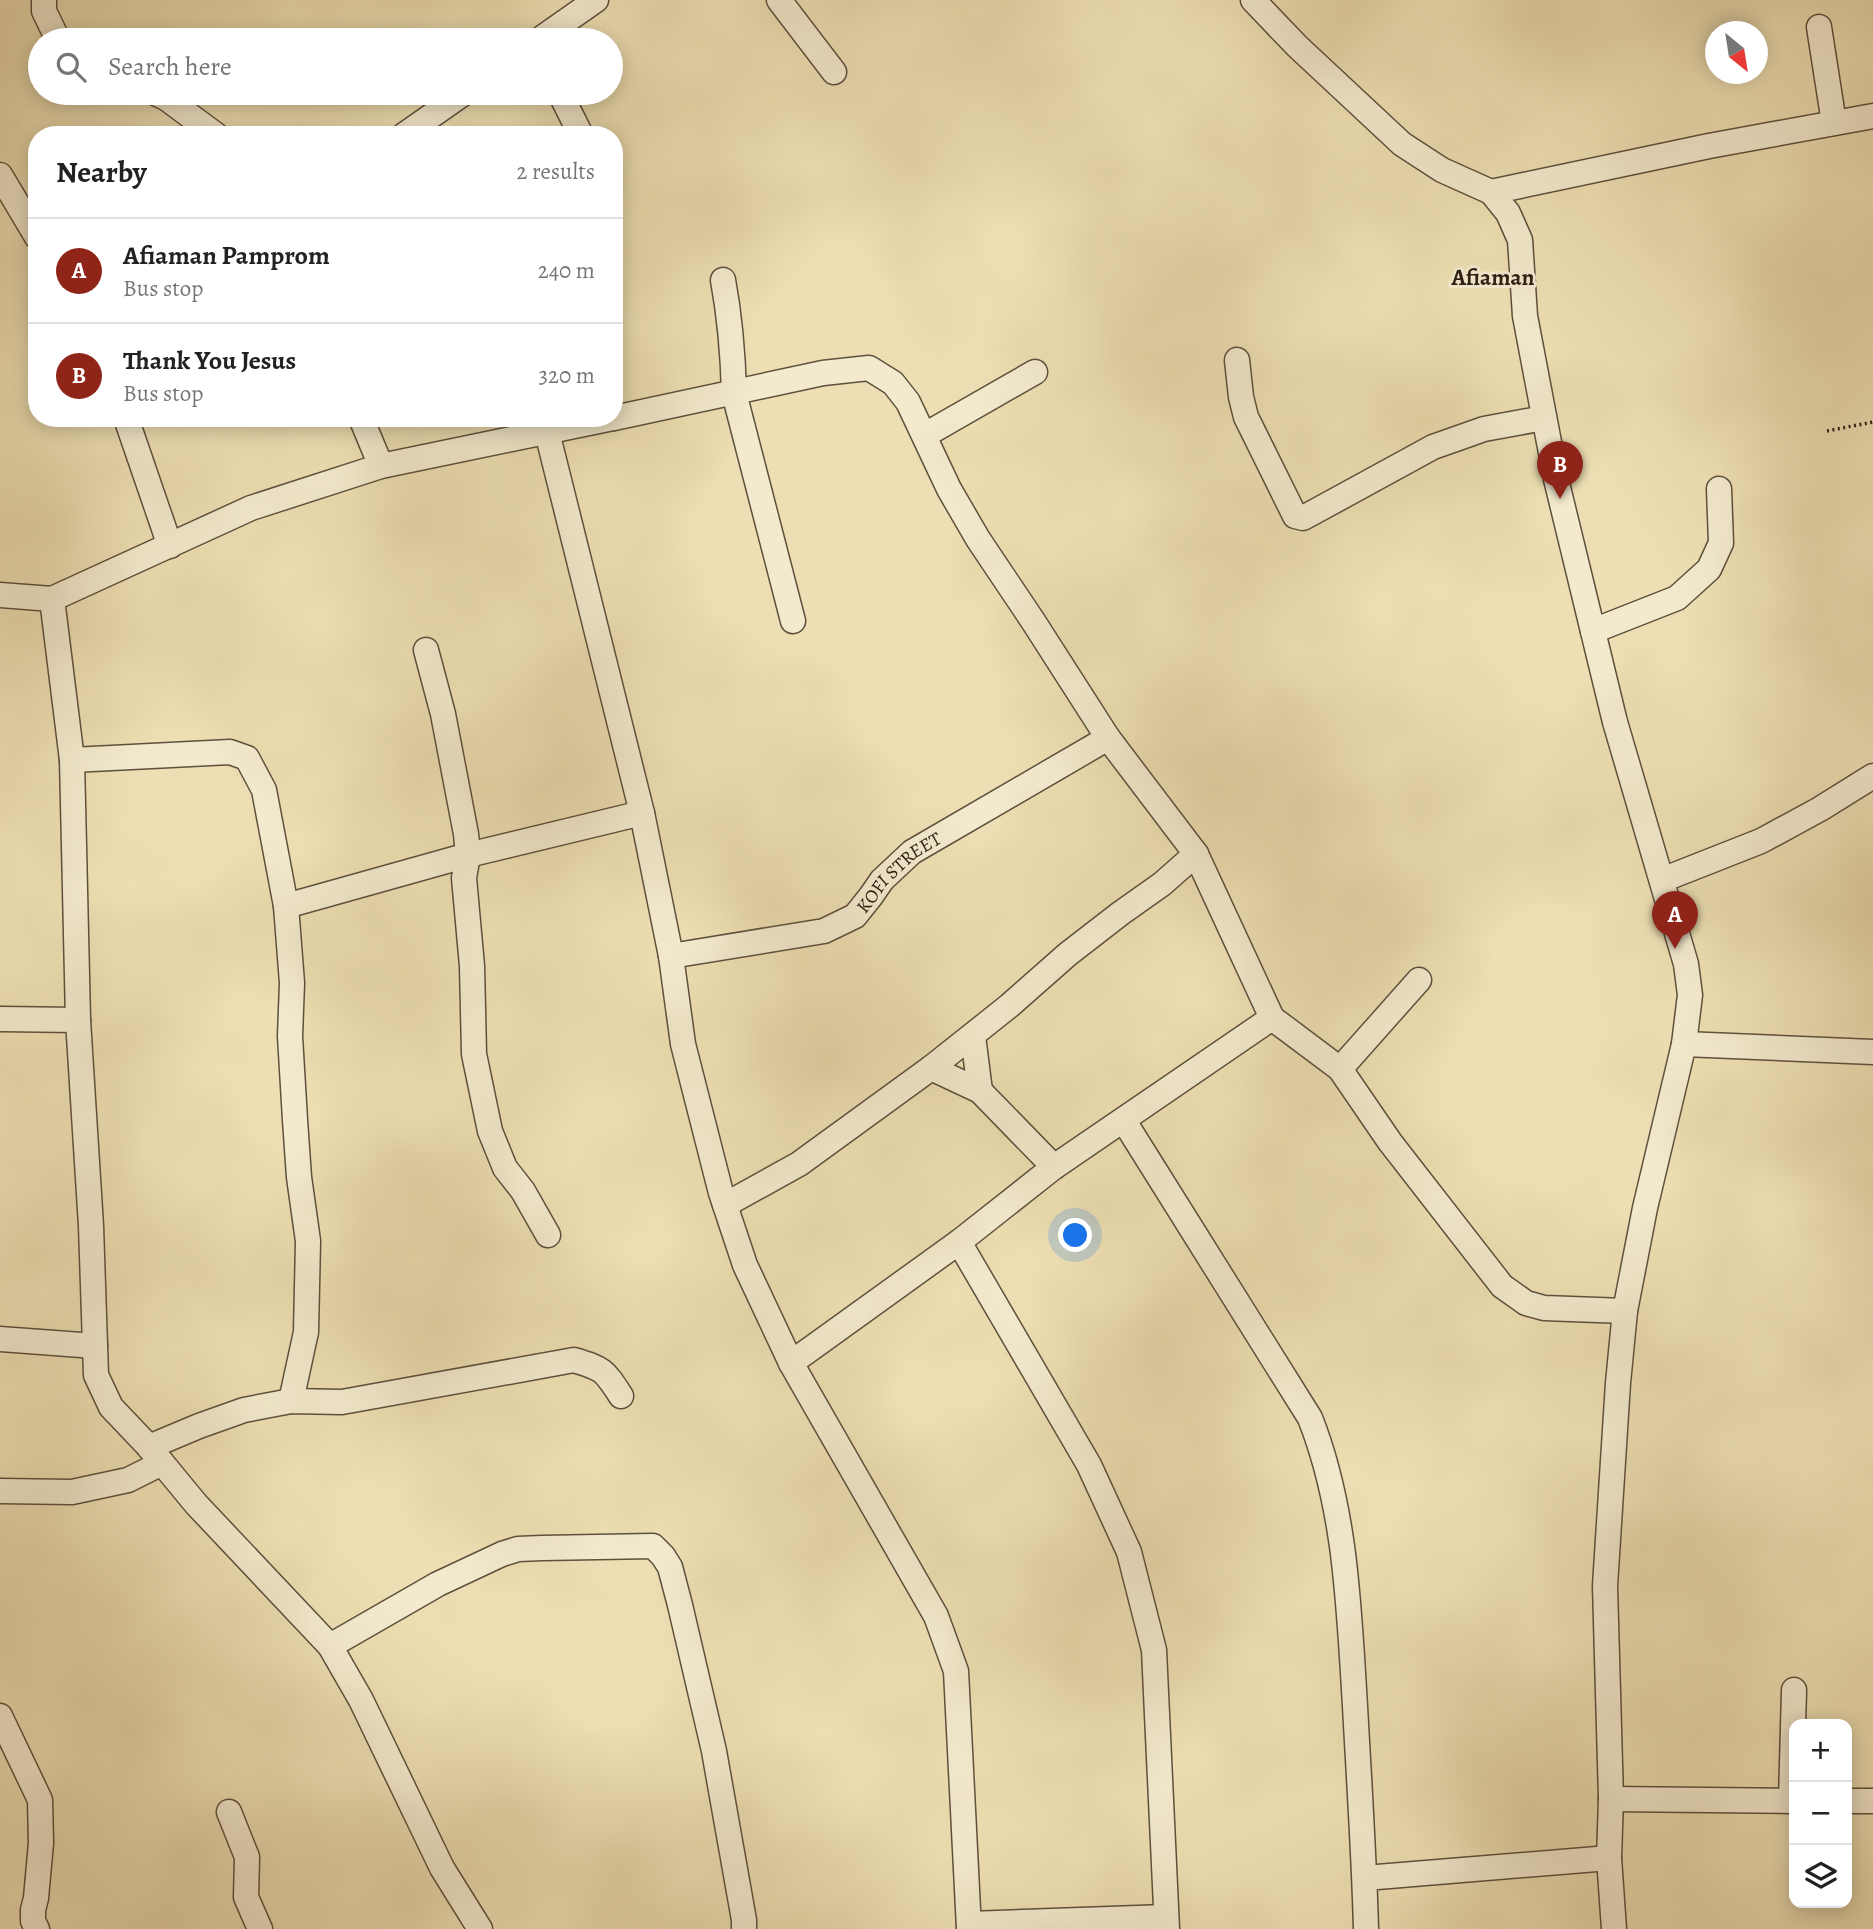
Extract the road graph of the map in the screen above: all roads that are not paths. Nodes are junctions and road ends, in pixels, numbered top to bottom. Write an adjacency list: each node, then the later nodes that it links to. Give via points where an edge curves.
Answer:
1 (44, 0): 6 (street)
2 (596, 0): 7 (street)
3 (779, 0): 8 (street)
4 (1254, 0): 18 (street, via 1402,144 1442,170)
5 (1819, 27): 13 (street)
6 (52, 28)
7 (556, 28)
8 (834, 72)
9 (175, 105): 14 (street)
10 (447, 105): 15 (street)
11 (566, 105): 16 (street)
12 (1873, 116): 13 (street)
13 (1834, 123): 18 (street)
14 (204, 126)
15 (417, 126)
16 (576, 126)
17 (0, 176): 19 (street)
18 (1491, 192): 25 (street, via 1508,213 1520,240 1525,316)
19 (28, 222)
20 (723, 280): 23 (street)
21 (1237, 360): 25 (street, via 1246,417 1295,516 1303,518 1433,447 1484,429)
22 (1035, 372): 30 (street)
23 (734, 393): 24 (street); 30 (street, via 869,368 893,383); 36 (street)
24 (623, 416)
25 (1544, 418): 37 (street)
26 (129, 427): 33 (street)
27 (366, 427): 31 (street)
28 (571, 427): 29 (street)
29 (547, 432): 31 (street); 42 (street)
30 (925, 435): 39 (street, via 978,539)
31 (381, 466): 33 (street, via 251,508)
32 (1719, 489): 37 (street, via 1721,542 1709,569 1677,598)
33 (170, 546): 35 (street)
34 (0, 595): 35 (street)
35 (52, 598): 40 (street)
36 (793, 621)
37 (1593, 631): 45 (street)
38 (426, 650): 44 (street, via 443,714)
39 (1108, 738): 43 (street); 47 (street, KOFI STREET, via 912,852 882,880 855,916 824,931)
40 (72, 760): 46 (street, via 230,752 247,758 264,790); 51 (street)
41 (1873, 776): 45 (street, via 1761,841)
42 (642, 813): 44 (street); 47 (street)
43 (1196, 854): 49 (street); 52 (street)
44 (468, 855): 46 (street); 61 (street, via 464,878 472,1030 487,1118 505,1168)
45 (1662, 880): 53 (street, via 1686,964 1690,995)
46 (286, 906): 68 (street, via 295,1120 308,1241 306,1332)
47 (671, 956): 60 (street, via 683,1044)
48 (1419, 979): 56 (street)
49 (1272, 1018): 56 (street); 58 (street)
50 (0, 1019): 51 (street)
51 (78, 1020): 65 (street)
52 (973, 1035): 55 (street); 57 (street)
53 (1684, 1044): 54 (street); 63 (street)
54 (1873, 1052)
55 (931, 1068): 57 (street); 60 (street, via 799,1164)
56 (1340, 1069): 63 (street, via 1390,1142 1503,1286 1526,1303 1544,1308)
57 (980, 1091): 59 (street)
58 (1124, 1121): 59 (street); 81 (street, via 1310,1418 1322,1447 1348,1590)
59 (1054, 1167): 62 (street)
60 (725, 1205): 66 (street, via 745,1265)
61 (548, 1236)
62 (960, 1242): 66 (street); 82 (street, via 1088,1465 1129,1552 1154,1650)
63 (1625, 1311): 75 (street, via 1605,1586)
64 (0, 1339): 65 (street)
65 (95, 1346): 69 (street, via 96,1375 111,1407)
66 (791, 1363): 83 (street, via 936,1616 956,1671)
67 (621, 1396): 68 (street, via 599,1368 574,1360 342,1402)
68 (291, 1401): 69 (street, via 244,1410 199,1426)
69 (155, 1455): 70 (street, via 128,1480 72,1492); 71 (street)
70 (0, 1491)
71 (330, 1646): 86 (street, via 442,1868); 87 (street, via 438,1584 518,1549 653,1546 670,1567 715,1751)
72 (1794, 1690): 74 (street)
73 (0, 1716): 84 (street, via 40,1800 41,1843 33,1910)
74 (1793, 1782)
75 (1611, 1799): 76 (street); 80 (street)
76 (1789, 1801)
77 (1852, 1801): 78 (street)
78 (1873, 1801)
79 (229, 1812): 85 (street, via 247,1857 246,1897)
80 (1609, 1858): 81 (street); 89 (street)
81 (1365, 1878): 88 (street)
82 (1167, 1923): 83 (street)
83 (969, 1926)
84 (37, 1929)
85 (260, 1929)
86 (480, 1929)
87 (744, 1929)
88 (1366, 1929)
89 (1614, 1929)

